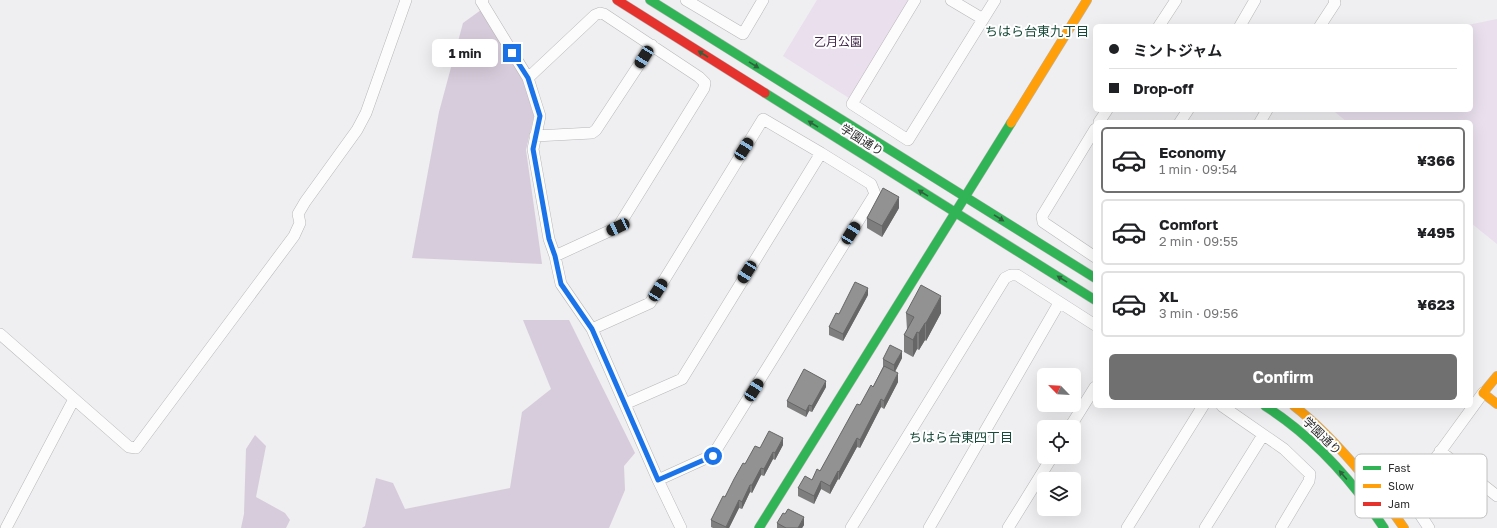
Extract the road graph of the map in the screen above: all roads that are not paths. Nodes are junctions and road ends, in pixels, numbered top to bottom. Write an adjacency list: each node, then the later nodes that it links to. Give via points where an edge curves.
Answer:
1 (406, 0): 36 (street, via 366,113 305,202 298,214 300,223 294,236 136,448 129,447)
2 (483, 0): 19 (street, via 481,1)
3 (617, 0): 24 (street, 学園通り, one-way to 3)
4 (650, 0): 23 (street, 学園通り, one-way to 23)
5 (686, 0): 6 (street, via 743,34)
6 (763, 0)
7 (915, 0): 14 (street, via 852,104 908,140)
8 (951, 0): 14 (street)
9 (995, 0): 14 (street)
10 (1087, 0): 23 (street)
11 (1176, 0): 15 (street)
12 (1255, 0): 16 (street)
13 (1334, 0): 17 (street, via 1335,3)
14 (983, 20)
15 (1160, 24)
16 (1241, 24)
17 (1321, 24)
18 (652, 45): 19 (street, via 600,13); 21 (street, via 596,130 592,133); 26 (street, via 699,77 706,83 704,88 618,227)
19 (528, 78): 21 (street, via 540,116)
20 (1093, 132): 25 (street, via 1042,216 1043,222)
21 (535, 136): 26 (street, via 533,149 549,239)
22 (821, 153): 31 (street, via 763,119 650,303); 37 (street, via 682,379); 52 (street, via 871,184 875,194 713,456)
23 (966, 197): 24 (street); 27 (street, 学園通り, one-way to 27)
24 (956, 214): 28 (street, 学園通り, one-way to 24); 61 (street)
25 (1093, 255)
26 (555, 256): 31 (street, via 561,284)
27 (1093, 277)
28 (1093, 299)
29 (1059, 303): 30 (street); 62 (street, via 1017,275 1005,278); 63 (street)
30 (1093, 324)
31 (592, 329): 37 (street)
32 (0, 334): 36 (street)
33 (1497, 376): 35 (street)
34 (1093, 390): 45 (street)
35 (1483, 393): 38 (street); 39 (street)
36 (74, 399): 59 (street)
37 (625, 404): 52 (street)
38 (1497, 404)
39 (1473, 406)
40 (1203, 408): 65 (street)
41 (1225, 408): 46 (street)
42 (1269, 408): 54 (street, 学園通り, one-way to 42, via 1323,452 1295,426)
43 (1297, 408): 51 (street, 学園通り, via 1337,444)
44 (1472, 408): 47 (street)
45 (1074, 420)
46 (1263, 435): 66 (street); 67 (street, via 1284,449 1310,474 1309,481)
47 (1440, 450): 48 (street); 49 (street)
48 (1437, 454)
49 (1445, 454)
50 (1048, 464): 64 (street)
51 (1355, 465)
52 (658, 480): 60 (street)
53 (1487, 488): 55 (street)
54 (1355, 490)
55 (1497, 496)
56 (1377, 518): 68 (street, 学園通り, one-way to 56)
57 (1397, 518): 69 (street, 学園通り)
58 (1422, 518): 70 (street)
59 (6, 528)
60 (681, 528)
61 (759, 528)
62 (851, 528)
63 (929, 528)
64 (1008, 528)
65 (1127, 528)
66 (1205, 528)
67 (1281, 528)
68 (1384, 528)
69 (1404, 528)
70 (1429, 528)

